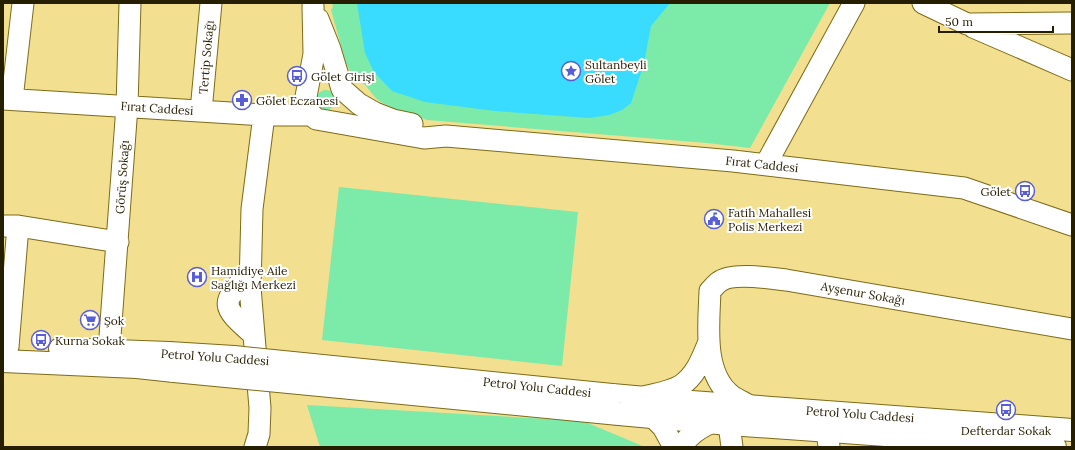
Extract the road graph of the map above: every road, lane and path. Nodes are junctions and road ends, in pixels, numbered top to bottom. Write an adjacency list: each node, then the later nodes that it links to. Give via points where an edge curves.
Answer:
1 (23, 3): 11 (street)
2 (130, 3): 12 (street, Görüş Sokağı)
3 (211, 3): 14 (street, Tertip Sokağı)
4 (854, 3): 17 (street)
5 (923, 3): 8 (street)
6 (313, 5): 10 (street); 13 (street)
7 (1072, 22): 8 (street)
8 (967, 24): 9 (street)
9 (1072, 70)
10 (342, 89): 13 (street, via 344,108 336,117 330,120); 13 (street, via 326,80 313,84 308,89); 16 (street, via 359,104 375,113)
11 (8, 99): 12 (street, Fırat Caddesi)
12 (127, 106): 14 (street, Fırat Caddesi); 20 (street, Görüş Sokağı)
13 (313, 110): 15 (street, Fırat Caddesi); 16 (street, via 424,138)
14 (201, 111): 15 (street, Fırat Caddesi)
15 (264, 115): 34 (street, via 252,209 250,287 260,408 259,434)
16 (446, 136): 17 (street, Fırat Caddesi)
17 (766, 164): 18 (street, Fırat Caddesi, via 964,188)
18 (1072, 225)
19 (10, 226): 20 (street); 24 (street)
20 (118, 242): 23 (street, Görüş Sokağı)
21 (1072, 329): 22 (street, Ayşenur Sokağı, via 754,276 733,277 720,281 710,291)
22 (708, 344): 26 (street, via 695,371 681,385); 28 (street, via 713,366 724,388)
23 (109, 350): 24 (main road, Petrol Yolu Caddesi); 25 (main road, Petrol Yolu Caddesi)
24 (5, 352): 25 (main road, Petrol Yolu Caddesi, via 137,367)
25 (172, 362): 27 (main road, Petrol Yolu Caddesi, bridge, via 234,357)
26 (643, 398): 27 (main road, Petrol Yolu Caddesi); 28 (main road, Petrol Yolu Caddesi)
27 (615, 404): 29 (main road, Petrol Yolu Caddesi)
28 (751, 407): 32 (main road, Petrol Yolu Caddesi)
29 (653, 417): 30 (main road, Petrol Yolu Caddesi); 35 (street, via 663,427)
30 (719, 424): 33 (main road, Petrol Yolu Caddesi); 36 (street, via 696,430); 37 (street)
31 (1072, 430): 32 (main road, Petrol Yolu Caddesi)
32 (957, 436): 33 (main road, Petrol Yolu Caddesi); 38 (main road, Petrol Yolu Caddesi)
33 (828, 439)
34 (255, 447)
35 (674, 447)
36 (681, 447)
37 (732, 447)
38 (1055, 447)

